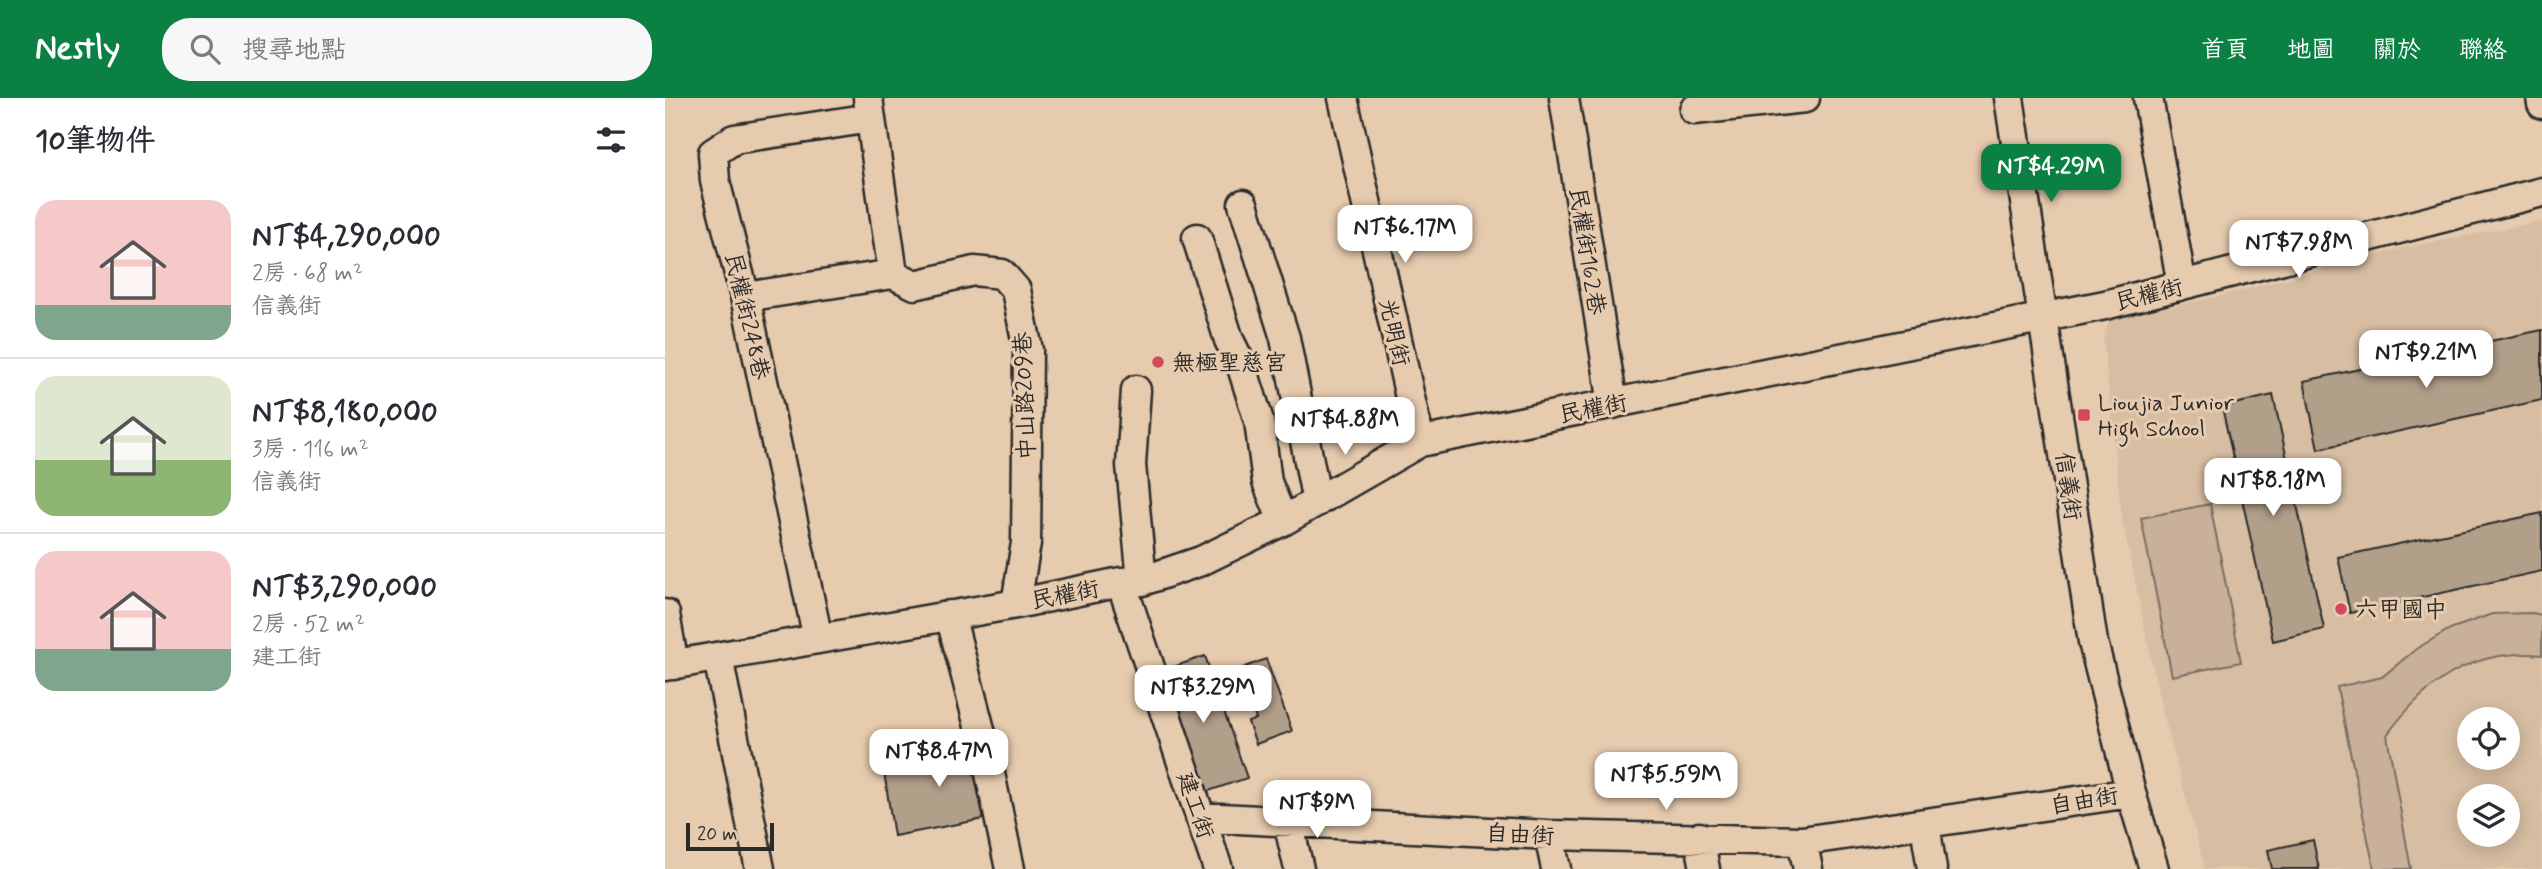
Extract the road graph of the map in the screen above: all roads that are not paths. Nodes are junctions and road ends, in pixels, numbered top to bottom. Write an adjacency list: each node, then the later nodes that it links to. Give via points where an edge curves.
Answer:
1 (1343, 98): 19 (street, 光明街)
2 (1564, 98): 18 (street, 民權街162巷)
3 (1805, 98): 9 (street)
4 (2009, 98): 16 (street, 信義街)
5 (2148, 98): 14 (street)
6 (2541, 98): 7 (street)
7 (2542, 104)
8 (869, 108): 13 (street); 15 (street, 民權街248巷, via 734,139 713,153 715,181)
9 (1694, 110)
10 (2542, 192): 14 (street, 民權街)
11 (1243, 204): 20 (street, via 1285,338)
12 (1197, 238): 21 (street, via 1259,421 1268,482)
13 (893, 274): 15 (street); 23 (street, 中山路209巷, via 915,285 974,271 1002,274 1016,290 1028,350 1026,542)
14 (2182, 285): 16 (street, 民權街)
15 (745, 297): 26 (street, 民權街248巷)
16 (2044, 317): 18 (street, 民權街); 29 (street, 信義街, via 2093,642)
17 (1136, 390): 22 (street, 建工街)
18 (1613, 404): 19 (street, 民權街)
19 (1420, 442): 20 (street, 民權街)
20 (1317, 502): 21 (street, 民權街)
21 (1283, 521): 22 (street, 民權街, via 1201,561)
22 (1131, 582): 23 (street, 民權街); 30 (street, 建工街)
23 (1016, 604): 25 (street, 民權街)
24 (665, 614): 28 (street)
25 (950, 615): 26 (street, 民權街); 37 (street)
26 (818, 639): 27 (street, 民權街)
27 (718, 657): 28 (street, 民權街); 36 (street)
28 (669, 665)
29 (2131, 793): 32 (street, 自由街); 44 (street, 信義街)
30 (1200, 817): 31 (street, 自由街); 38 (street, 建工街)
31 (1288, 822): 33 (street, 自由街); 39 (street)
32 (1925, 825): 35 (street, 自由街); 43 (street)
33 (1549, 835): 34 (street, 自由街); 40 (street)
34 (1699, 837): 35 (street, 自由街); 41 (street)
35 (1803, 841): 42 (street)
36 (760, 869)
37 (1010, 869)
38 (1218, 869)
39 (1299, 869)
40 (1556, 869)
41 (1705, 869)
42 (1808, 869)
43 (1932, 869)
44 (2154, 869)

